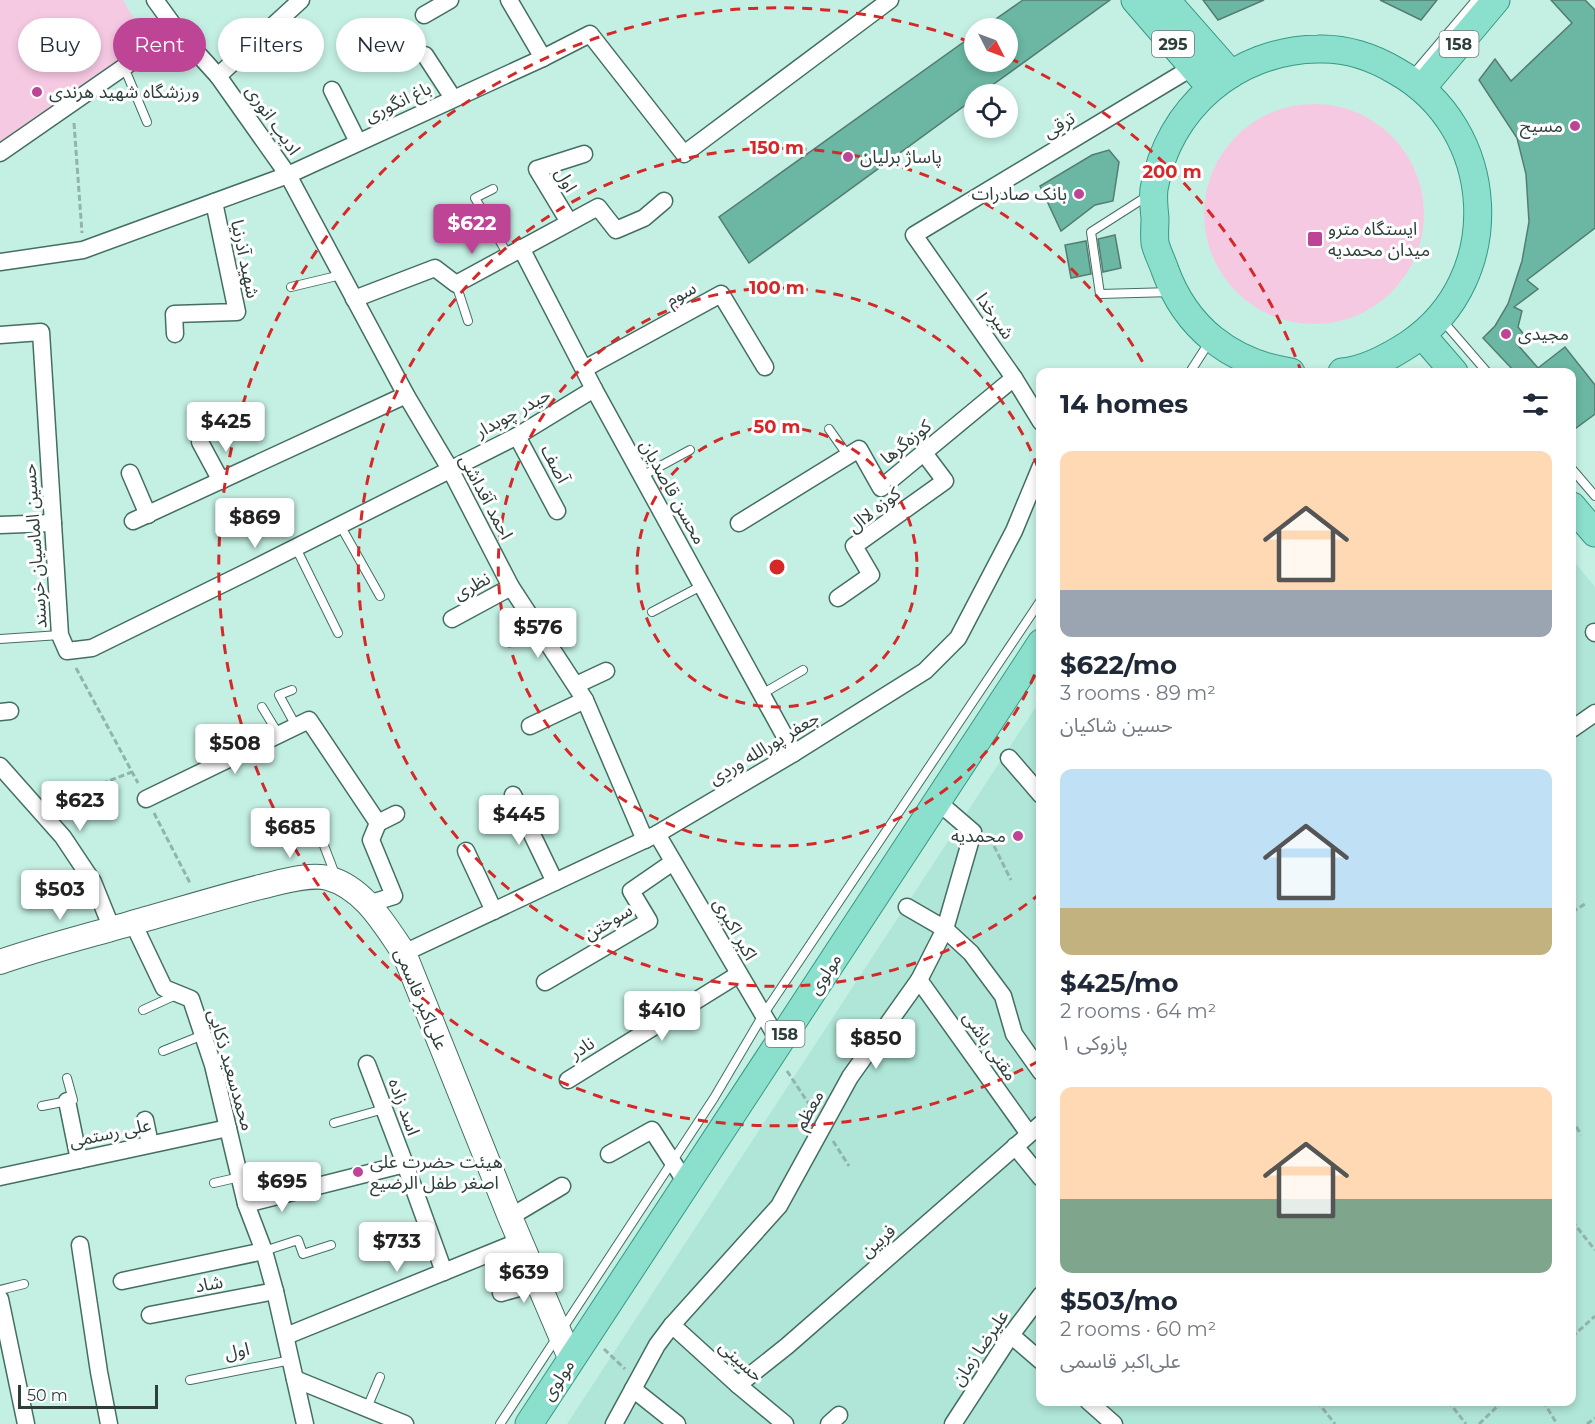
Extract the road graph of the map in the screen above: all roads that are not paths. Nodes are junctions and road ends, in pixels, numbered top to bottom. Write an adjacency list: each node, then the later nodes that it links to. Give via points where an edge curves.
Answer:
1 (301, 0): 18 (street)
2 (450, 0): 10 (street)
3 (509, 0): 13 (street)
4 (890, 0): 13 (street, باغ انگوری, via 684,154 590,34)
5 (1135, 0): 15 (main road, 295)
6 (1166, 0): 19 (main road, 295)
7 (1476, 0): 20 (lane)
8 (1496, 0): 20 (main road, 158)
9 (158, 1): 11 (street, ادیب انوری)
10 (424, 15)
11 (169, 18)
12 (426, 57): 22 (street)
13 (543, 58): 22 (street, باغ انگوری)
14 (206, 63): 18 (street, ادیب انوری)
15 (1193, 67): 19 (main road, 295); 33 (street, ترقی)
16 (117, 72): 25 (street)
17 (126, 72): 23 (lane)
18 (218, 76): 27 (street, ادیب انوری)
19 (1221, 81): 20 (main road, via 1256,60 1287,51 1319,49 1352,52 1382,63); 29 (main road, via 1181,120 1163,154)
20 (1416, 83): 42 (main road, via 1447,114 1465,146 1476,181 1479,217 1473,253 1460,287)
21 (332, 90): 24 (street)
22 (453, 98): 24 (street, باغ انگوری)
23 (147, 122)
24 (358, 142): 27 (street, باغ انگوری)
25 (0, 153)
26 (584, 154): 32 (street, اول, via 537,169)
27 (288, 175): 31 (street, باغ انگوری); 36 (street, احمد آقداشی)
28 (493, 189): 34 (lane, via 475,198)
29 (1154, 191): 39 (main road, via 1155,243); 39 (lane, via 1091,232 1100,294)
30 (664, 201): 32 (street, via 644,218 616,230 598,207)
31 (214, 202): 35 (street, باغ انگوری, via 83,250); 43 (street, شهید آذرنیا, via 237,312 174,314)
32 (569, 222): 34 (street)
33 (914, 235): 53 (street, شیرخدا)
34 (515, 251): 37 (street); 52 (street, محسن قاصدیان)
35 (0, 262)
36 (341, 275): 38 (lane); 40 (street, احمد آقداشی)
37 (456, 284): 40 (street, via 435,268); 41 (lane)
38 (291, 287)
39 (1173, 292): 45 (main road)
40 (354, 299): 55 (street, احمد آقداشی)
41 (468, 321)
42 (1431, 326): 49 (main road, via 1388,358); 50 (main road); 51 (lane)
43 (175, 334)
44 (0, 335): 72 (street, حسین الماسیان خرسند, via 41,333)
45 (1221, 354): 47 (lane); 48 (main road)
46 (765, 367): 52 (street, سوم, via 722,294)
47 (1197, 368)
48 (1267, 368)
49 (1359, 368)
50 (1452, 368)
51 (1482, 368)
52 (584, 369): 54 (street, محسن قاصدیان)
53 (1014, 378): 56 (street, شیرخدا); 61 (street, کوزه‌گرها)
54 (594, 389): 58 (street, حیدر چوبدار); 66 (street, محسن قاصدیان)
55 (406, 395): 63 (street, احمد آقداشی); 68 (street)
56 (1036, 414)
57 (829, 429): 62 (lane)
58 (517, 435): 63 (street, حیدر چوبدار); 71 (street, آصف)
59 (200, 442): 68 (street)
60 (690, 450): 66 (lane)
61 (924, 453): 62 (street, کوزه‌گرها, via 881,488 859,449); 81 (street, کوزه لاال, via 945,481 854,546 871,575)
62 (848, 456): 73 (street)
63 (450, 470): 75 (street, حیدر چوبدار); 79 (street, احمد آقداشی)
64 (130, 473): 68 (street, via 141,518)
65 (1576, 474): 69 (lane)
66 (642, 476): 78 (street, محسن قاصدیان)
67 (1036, 478): 102 (street, جعفر پورالله وردی, via 1014,531 958,638 926,671)
68 (220, 481)
69 (1595, 496)
70 (1576, 511): 76 (main road)
71 (557, 512)
72 (53, 523): 74 (street); 86 (street, حسین الماسیان خرسند)
73 (739, 523)
74 (0, 525)
75 (340, 525): 77 (street, حیدر چوبدار); 80 (lane)
76 (1595, 533)
77 (296, 548): 85 (lane); 88 (street, حیدر چوبدار, via 92,648)
78 (703, 585): 83 (lane); 94 (street, محسن قاصدیان)
79 (511, 587): 84 (street, نظری); 92 (street, احمد آقداشی)
80 (380, 596)
81 (838, 598)
82 (1036, 607): 129 (lane)
83 (652, 612)
84 (452, 620)
85 (338, 633)
86 (60, 635): 87 (lane); 88 (street, حسین الماسیان خرسند)
87 (0, 639)
88 (67, 651)
89 (1036, 651): 108 (main road, مولوی / 158)
90 (606, 670): 92 (street)
91 (803, 670): 94 (lane)
92 (576, 685): 95 (street, احمد آقداشی)
93 (292, 690): 98 (lane, via 279,695)
94 (762, 694): 102 (street, محسن قاصدیان)
95 (585, 700): 99 (street); 111 (street, احمد آقداشی)
96 (262, 707): 101 (lane)
97 (1595, 713): 100 (street)
98 (303, 723): 101 (street); 110 (street)
99 (530, 726)
100 (1576, 726)
101 (279, 735): 107 (street)
102 (795, 753): 111 (street, جعفر پورالله وردی)
103 (1009, 758): 105 (street)
104 (0, 766): 120 (street, محمدسعید ذکایی, via 63,837)
105 (1036, 789)
106 (513, 795): 115 (street)
107 (146, 799)
108 (937, 801): 121 (street, معظم, via 973,832); 131 (main road, مولوی / 158)
109 (396, 814): 110 (street)
110 (378, 823): 117 (street, via 371,840 394,896)
111 (651, 837): 114 (street, اکبر اکبری); 115 (street, جعفر پورالله وردی)
112 (323, 843): 116 (lane)
113 (466, 851): 119 (street)
114 (673, 862): 124 (street, اکبر اکبری); 126 (street, سوختن, via 631,891 649,921)
115 (555, 882): 119 (street, جعفر پورالله وردی)
116 (338, 883): 117 (street, علی‌اکبر قاسمی, via 354,890); 120 (street, علی‌اکبر قاسمی, via 326,878 302,879 200,902)
117 (368, 904): 122 (street, علی‌اکبر قاسمی)
118 (907, 907): 121 (street)
119 (494, 911): 122 (street, جعفر پورالله وردی)
120 (123, 926): 123 (street, علی‌اکبر قاسمی); 127 (street, محمدسعید ذکایی, via 164,988)
121 (945, 929): 125 (street, معظم); 134 (street, via 971,953 1003,996 1014,1034)
122 (404, 953): 157 (street, علی‌اکبر قاسمی)
123 (0, 962)
124 (739, 974): 129 (street, اکبر اکبری); 136 (street, نادر)
125 (919, 980): 143 (street, مقنی باشی); 172 (street, معظم, via 850,1077 779,1206)
126 (545, 982)
127 (178, 994): 128 (lane); 130 (street, محمدسعید ذکایی, via 191,999)
128 (143, 1010)
129 (763, 1015): 131 (street, اکبر اکبری); 148 (lane)
130 (203, 1035): 132 (lane); 142 (street, محمدسعید ذکایی)
131 (777, 1047): 154 (main road, مولوی / 158)
132 (163, 1051)
133 (367, 1064): 139 (street, اسد زاده)
134 (1036, 1065)
135 (67, 1078): 137 (lane, via 73,1100)
136 (568, 1080)
137 (67, 1101): 138 (lane); 147 (street)
138 (42, 1106)
139 (384, 1109): 141 (lane); 149 (street, اسد زاده)
140 (145, 1120): 144 (street)
141 (334, 1123)
142 (228, 1128): 144 (street, علی رستمی); 152 (street, محمدسعید ذکایی)
143 (1035, 1129): 145 (street, فربین)
144 (150, 1144): 147 (street, علی رستمی)
145 (1015, 1146): 150 (street); 183 (street, فربین)
146 (609, 1154): 148 (street, via 652,1130)
147 (79, 1160): 151 (street, علی رستمی)
148 (672, 1161): 154 (street); 173 (lane)
149 (405, 1164): 156 (street); 162 (street, اسد زاده)
150 (1036, 1172)
151 (0, 1177)
152 (240, 1177): 153 (lane); 156 (street, محمدسعید ذکایی)
153 (214, 1183)
154 (687, 1184): 178 (main road, مولوی / 158)
155 (562, 1186): 157 (street)
156 (246, 1204): 161 (street, محمدسعید ذکایی)
157 (510, 1217): 158 (street, علی‌اکبر قاسمی)
158 (520, 1241): 162 (street); 164 (street, علی‌اکبر قاسمی)
159 (80, 1245): 188 (street)
160 (331, 1245): 161 (lane, via 303,1254 298,1240)
161 (264, 1251): 163 (street); 167 (street, محمدسعید ذکایی)
162 (444, 1272): 175 (street)
163 (122, 1281)
164 (537, 1283): 168 (street); 173 (street, علی‌اکبر قاسمی)
165 (24, 1284): 166 (lane)
166 (0, 1290)
167 (275, 1291): 171 (street, شاد); 175 (street, محمدسعید ذکایی)
168 (501, 1293)
169 (0, 1299): 187 (street)
170 (1036, 1302): 174 (street, علیرضا زمان)
171 (150, 1315)
172 (672, 1325): 182 (street, معظم); 183 (street, حسینی)
173 (559, 1334): 178 (street, علی‌اکبر قاسمی); 190 (lane)
174 (1011, 1335): 176 (street); 195 (street, علیرضا زمان)
175 (286, 1336): 177 (street, محمدسعید ذکایی)
176 (1036, 1356)
177 (291, 1360): 180 (street, محمدسعید ذکایی); 181 (lane, اول)
178 (571, 1360): 191 (main road, مولوی / 158)
179 (380, 1377): 185 (lane)
180 (295, 1379): 185 (street); 189 (street, محمدسعید ذکایی)
181 (190, 1380)
182 (635, 1385): 192 (street, معظم); 193 (street)
183 (738, 1385): 194 (street, حسینی)
184 (1094, 1406): 196 (street)
185 (367, 1408): 186 (street)
186 (400, 1423)
187 (26, 1424)
188 (109, 1424)
189 (305, 1424)
190 (500, 1424)
191 (529, 1424)
192 (614, 1424)
193 (677, 1424)
194 (785, 1424)
195 (953, 1424)
196 (1114, 1424)

